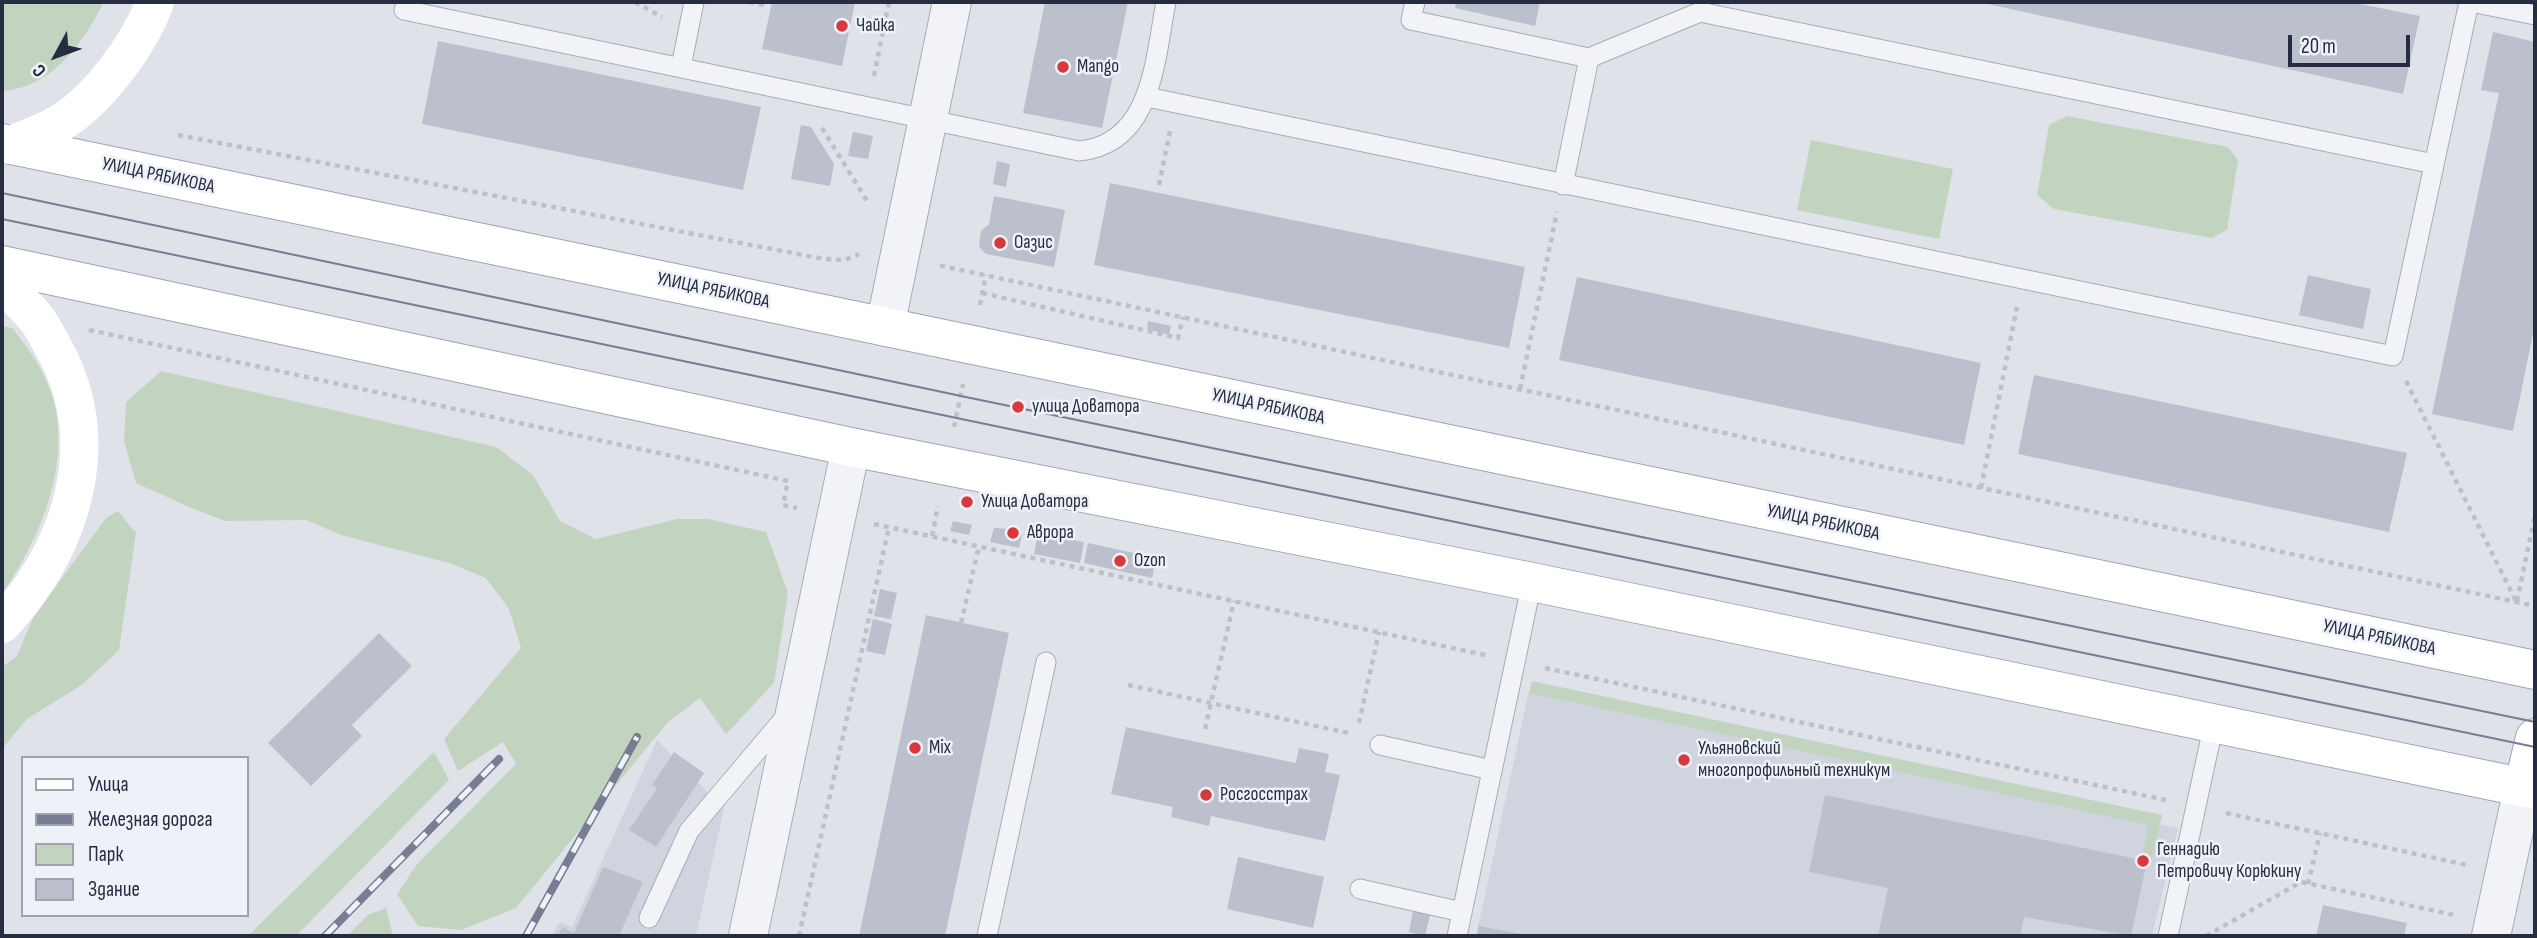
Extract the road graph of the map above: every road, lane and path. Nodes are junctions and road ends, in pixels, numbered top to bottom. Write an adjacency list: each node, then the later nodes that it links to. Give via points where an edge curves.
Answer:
1 (155, 2): 20 (main road, via 117,69 89,99 56,125)
2 (407, 2): 14 (lane, via 404,10)
3 (694, 2): 14 (lane)
4 (749, 2): 10 (path)
5 (889, 2): 17 (path)
6 (952, 2): 18 (street)
7 (1166, 2): 15 (lane)
8 (1415, 2): 13 (lane, via 1411,20)
9 (2470, 2): 12 (lane); 21 (lane)
10 (764, 5)
11 (1701, 7): 13 (lane); 21 (lane)
12 (2535, 15)
13 (1589, 58): 23 (lane)
14 (681, 67): 17 (lane)
15 (1147, 97): 16 (lane); 18 (lane, via 1127,129 1090,150)
16 (1175, 103): 22 (path); 23 (lane)
17 (868, 106): 18 (lane)
18 (929, 120): 34 (street)
19 (166, 133): 24 (path, via 824,259 845,260)
20 (6, 144): 34 (main road, УЛИЦА РЯБИКОВА)
21 (2434, 163): 35 (lane)
22 (1159, 185)
23 (1563, 185): 28 (lane); 37 (path)
24 (865, 250)
25 (2, 265): 39 (main road)
26 (942, 266): 27 (path)
27 (986, 275): 30 (path); 32 (path)
28 (2022, 281): 35 (lane); 41 (path)
29 (2, 282): 33 (main road)
30 (982, 293): 31 (path); 32 (path, via 1178,338)
31 (979, 309)
32 (1183, 317): 37 (path)
33 (37, 318): 40 (path); 51 (main road, via 63,364 76,400 80,436 77,473 65,520 42,573)
34 (885, 327): 55 (main road, УЛИЦА РЯБИКОВА)
35 (2393, 356): 48 (path)
36 (966, 371): 38 (path)
37 (1520, 389): 41 (path)
38 (953, 435)
39 (851, 447): 46 (main road); 57 (street)
40 (788, 481)
41 (1981, 488): 48 (path)
42 (939, 504): 44 (path)
43 (2535, 515): 48 (path)
44 (932, 536): 45 (path); 74 (path, via 889,527)
45 (979, 546): 47 (path); 50 (path)
46 (1532, 582): 53 (lane); 59 (main road)
47 (1234, 601): 52 (path); 58 (path)
48 (2517, 602): 49 (path)
49 (2535, 606)
50 (961, 623)
51 (2, 624)
52 (1379, 632): 53 (path); 58 (path, via 1356,735)
53 (1515, 661): 63 (lane); 65 (path)
54 (1046, 662): 75 (lane)
55 (2535, 670)
56 (1128, 685): 58 (path)
57 (798, 702): 72 (lane, via 689,831); 73 (street)
58 (1210, 703): 60 (path)
59 (2214, 723): 64 (main road); 65 (lane)
60 (1205, 729)
61 (2535, 738): 64 (main road)
62 (1380, 746): 63 (lane)
63 (1492, 769): 70 (lane)
64 (2529, 789): 79 (street)
65 (2196, 807): 66 (path); 77 (lane)
66 (2320, 833): 67 (path); 68 (path)
67 (2465, 865)
68 (2308, 884): 71 (path); 78 (path, via 2301,883)
69 (1360, 889): 70 (lane)
70 (1462, 912): 76 (lane)
71 (2454, 915)
72 (649, 918)
73 (748, 936)
74 (799, 936)
75 (987, 936)
76 (1457, 936)
77 (2168, 936)
78 (2206, 936)
79 (2491, 936)

